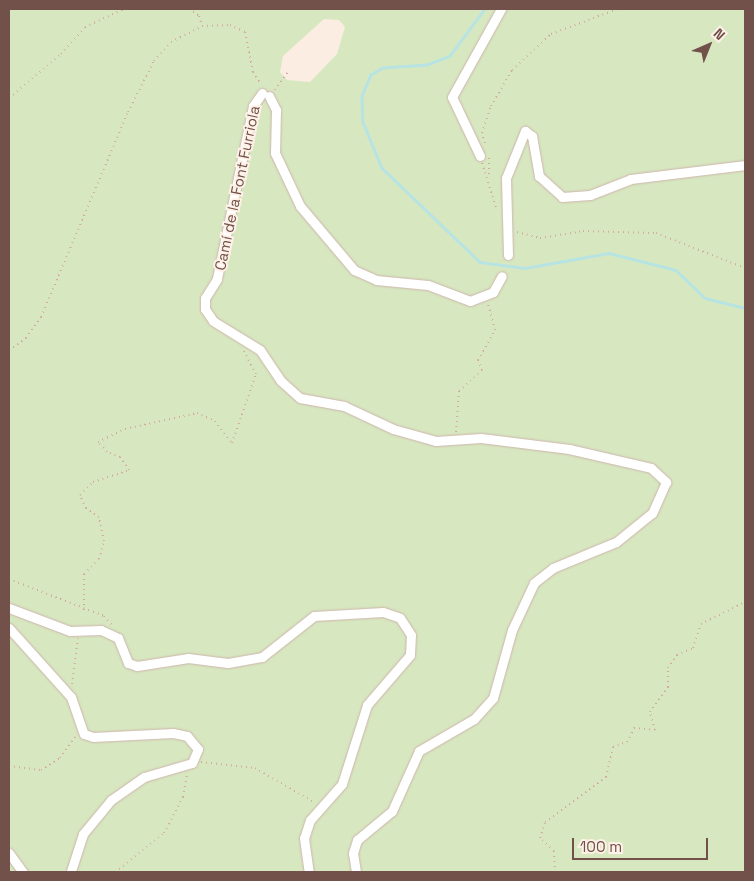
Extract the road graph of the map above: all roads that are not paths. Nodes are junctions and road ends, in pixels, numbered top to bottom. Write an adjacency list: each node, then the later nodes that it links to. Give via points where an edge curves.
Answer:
1 (501, 9): 2 (street, via 452,98)
2 (480, 156)
3 (745, 165): 4 (street, via 631,179 590,195 562,197 539,176 532,136 525,131 506,178 510,228)
4 (508, 255)
5 (502, 276): 12 (street, Camí de la Font Furriola, via 496,290 483,298 465,300 428,284 376,280 354,270 306,215 279,164 274,142 276,110 266,94 253,106 217,279 204,303 213,321 260,350 281,381 300,398 344,406 393,429 436,440 481,438 569,449 658,471 665,477 666,487 652,513 616,542 553,568 534,583 512,630 493,698 474,719 419,750 392,811 357,840)
6 (9, 608): 11 (street, via 76,631 93,628 118,638 131,665 188,658 239,663 262,657 282,646 314,616 383,612 400,618 411,635 410,654 367,704 342,784 319,805 304,838)
7 (9, 628): 10 (street, via 71,697 84,734 93,738 155,732 187,736 198,748 189,765 144,777 111,800 83,834)
8 (9, 853): 9 (street)
9 (23, 872)
10 (70, 872)
11 (309, 872)
12 (356, 872)

